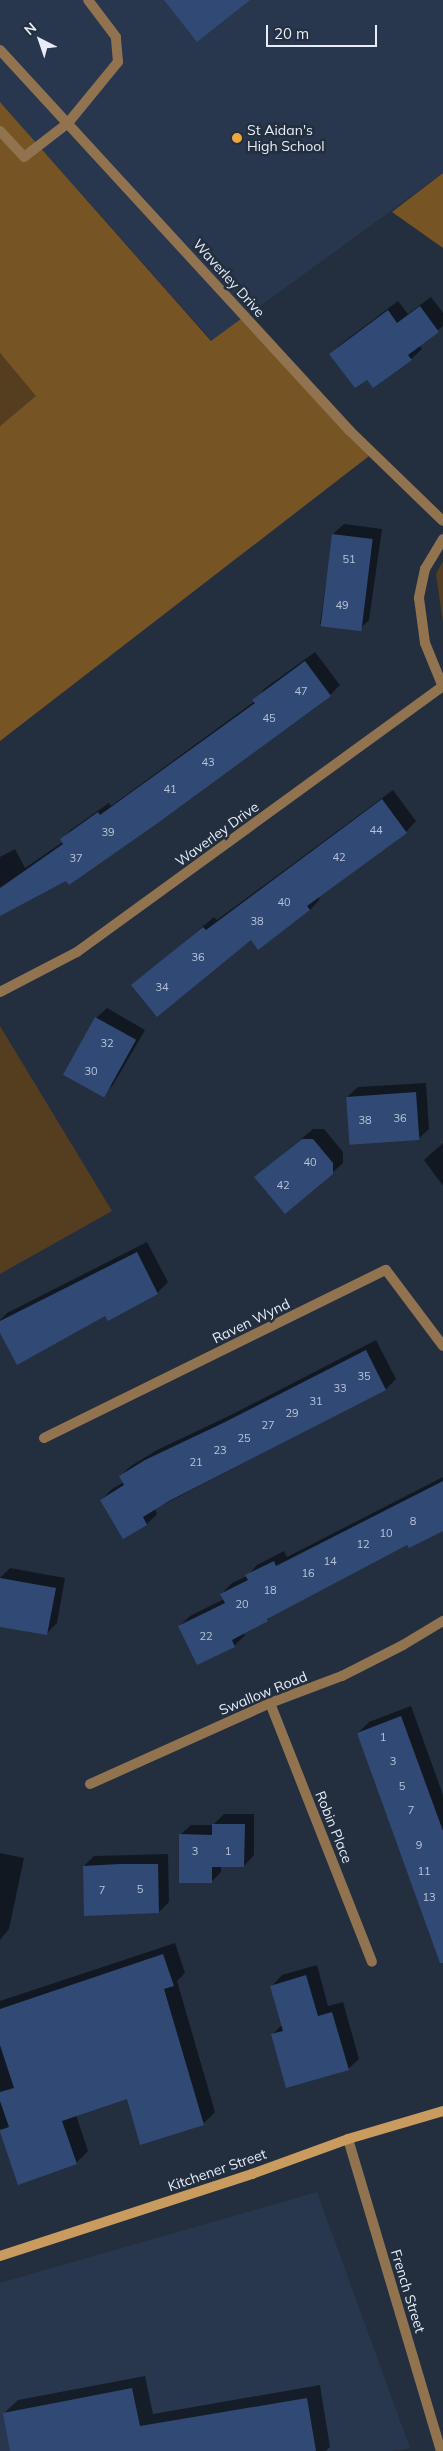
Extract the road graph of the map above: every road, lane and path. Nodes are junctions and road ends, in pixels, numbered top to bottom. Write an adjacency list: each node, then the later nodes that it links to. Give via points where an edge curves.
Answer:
1 (88, 0): 3 (street, via 116,37 118,62)
2 (0, 50): 3 (street, Waverley Drive)
3 (68, 122): 4 (street, via 24,158); 5 (street, Waverley Drive, via 350,432)
4 (0, 131)
5 (443, 521)
6 (443, 539): 7 (street, Waverley Drive, via 425,569 419,598 425,643)
7 (443, 687): 8 (street, Waverley Drive, via 77,952)
8 (0, 992)
9 (443, 1346): 10 (street, Raven Wynd, via 386,1270)
10 (44, 1438)
11 (443, 1621): 12 (street, Swallow Road, via 342,1676)
12 (270, 1703): 13 (street, Swallow Road); 14 (street, Robin Place)
13 (90, 1784)
14 (372, 1962)
15 (443, 2111): 16 (street, Kitchener Street)
16 (348, 2139): 17 (street, Kitchener Street, via 252,2174); 18 (street, French Street)
17 (0, 2256)
18 (441, 2451)

